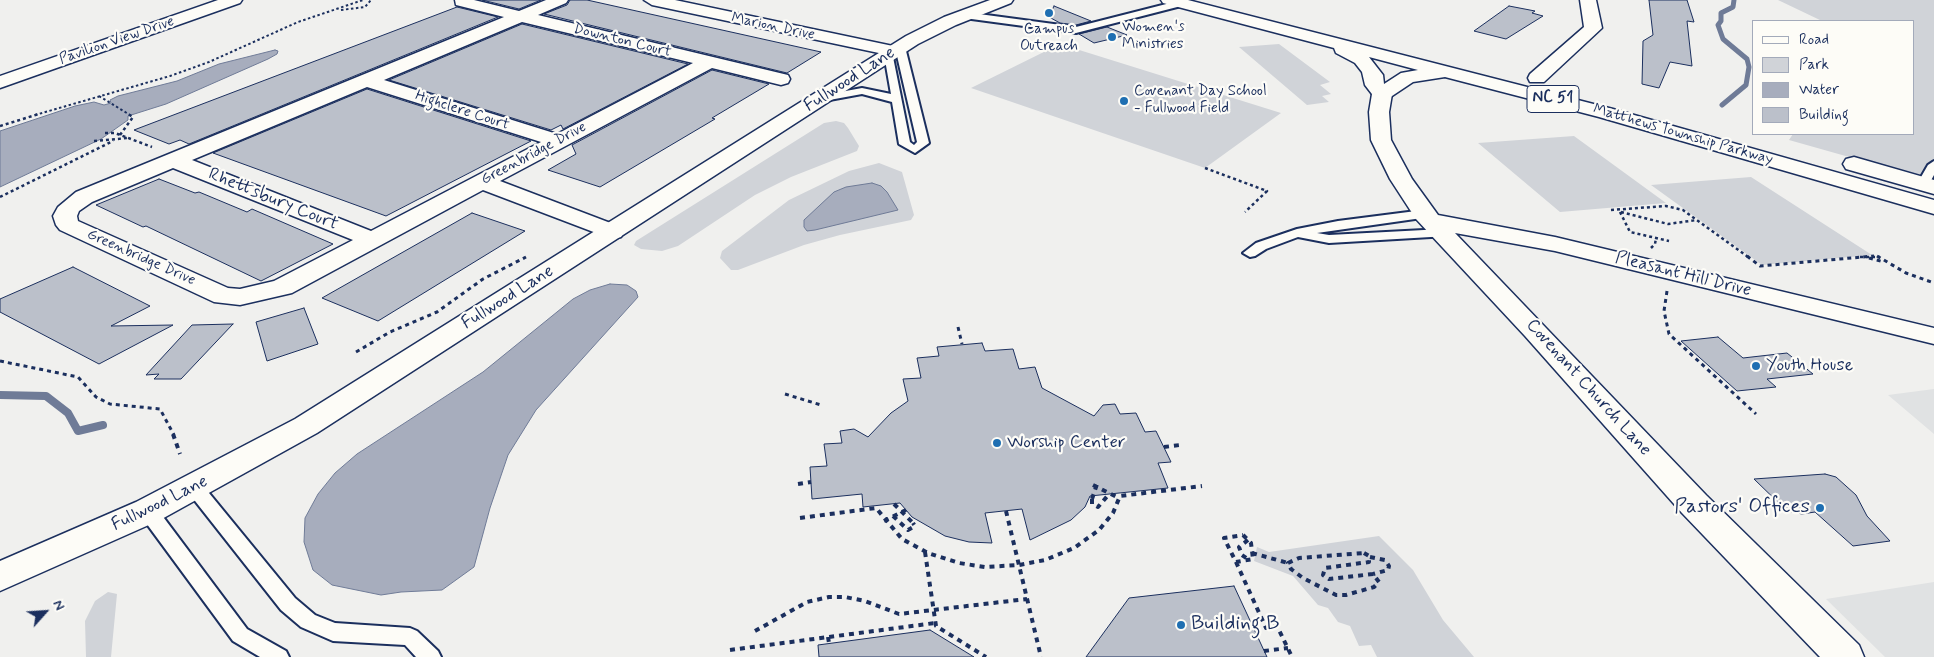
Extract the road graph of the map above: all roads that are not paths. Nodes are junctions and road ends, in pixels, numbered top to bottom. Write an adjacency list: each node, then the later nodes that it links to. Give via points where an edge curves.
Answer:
1 (234, 0): 18 (street, Pavilion View Drive)
2 (560, 0): 10 (street, Greenbridge Drive)
3 (652, 0): 12 (street, Marion Drive)
4 (1006, 0): 9 (street, Fullwood Lane)
5 (1226, 0): 15 (street, Matthews Township Parkway / NC 51)
6 (1585, 0): 15 (street, via 1593,28)
7 (462, 2): 10 (street, Downton Court)
8 (1176, 2): 9 (lane, via 1076,30); 11 (street, Matthews Township Parkway / NC 51)
9 (964, 15): 12 (street, Fullwood Lane)
10 (521, 17): 13 (street, Downton Court); 17 (street, Greenbridge Drive)
11 (1256, 21): 14 (street, Matthews Township Parkway / NC 51); 19 (street, via 1267,28 1347,51 1369,68 1374,75 1375,86)
12 (894, 51): 20 (street, Fullwood Lane); 21 (lane); 21 (lane, via 923,143 915,150 905,144)
13 (709, 62): 16 (street, Downton Court); 22 (street, Greenbridge Drive)
14 (1452, 72): 19 (street, via 1408,77); 29 (street, Matthews Township Parkway / NC 51)
15 (1537, 78): 23 (street, Matthews Township Parkway / NC 51)
16 (781, 79)
17 (366, 80): 22 (street, Highclere Court); 24 (street, Greenbridge Drive)
18 (0, 82)
19 (1382, 94): 30 (street, Covenant Church Lane, via 1378,112 1381,140 1401,179)
20 (818, 100): 21 (lane, via 862,90); 31 (street, Fullwood Lane)
21 (897, 100)
22 (558, 142): 27 (street, Greenbridge Drive)
23 (1790, 147)
24 (173, 160): 33 (street, Rhettsbury Court); 33 (street, Greenbridge Drive, via 84,197 67,212 68,225 223,296 240,297 283,287)
25 (1837, 160): 28 (street)
26 (1934, 165): 28 (lane)
27 (481, 182): 31 (street); 33 (street, Greenbridge Drive)
28 (1929, 185)
29 (1934, 207)
30 (1433, 223): 32 (lane, via 1338,225); 32 (lane, via 1329,239); 35 (street, Pleasant Hill Drive, via 1555,244); 41 (street, Covenant Church Lane, via 1694,504)
31 (612, 232): 36 (street, Fullwood Lane, via 346,401)
32 (1297, 233): 34 (lane)
33 (373, 240)
34 (1250, 253)
35 (1934, 336)
36 (194, 487): 37 (street, Fullwood Lane); 40 (lane, via 288,604 308,621 333,632 410,637)
37 (148, 511): 38 (street, Fullwood Lane); 39 (lane, via 240,636)
38 (0, 577)
39 (278, 657)
40 (430, 657)
41 (1845, 657)

